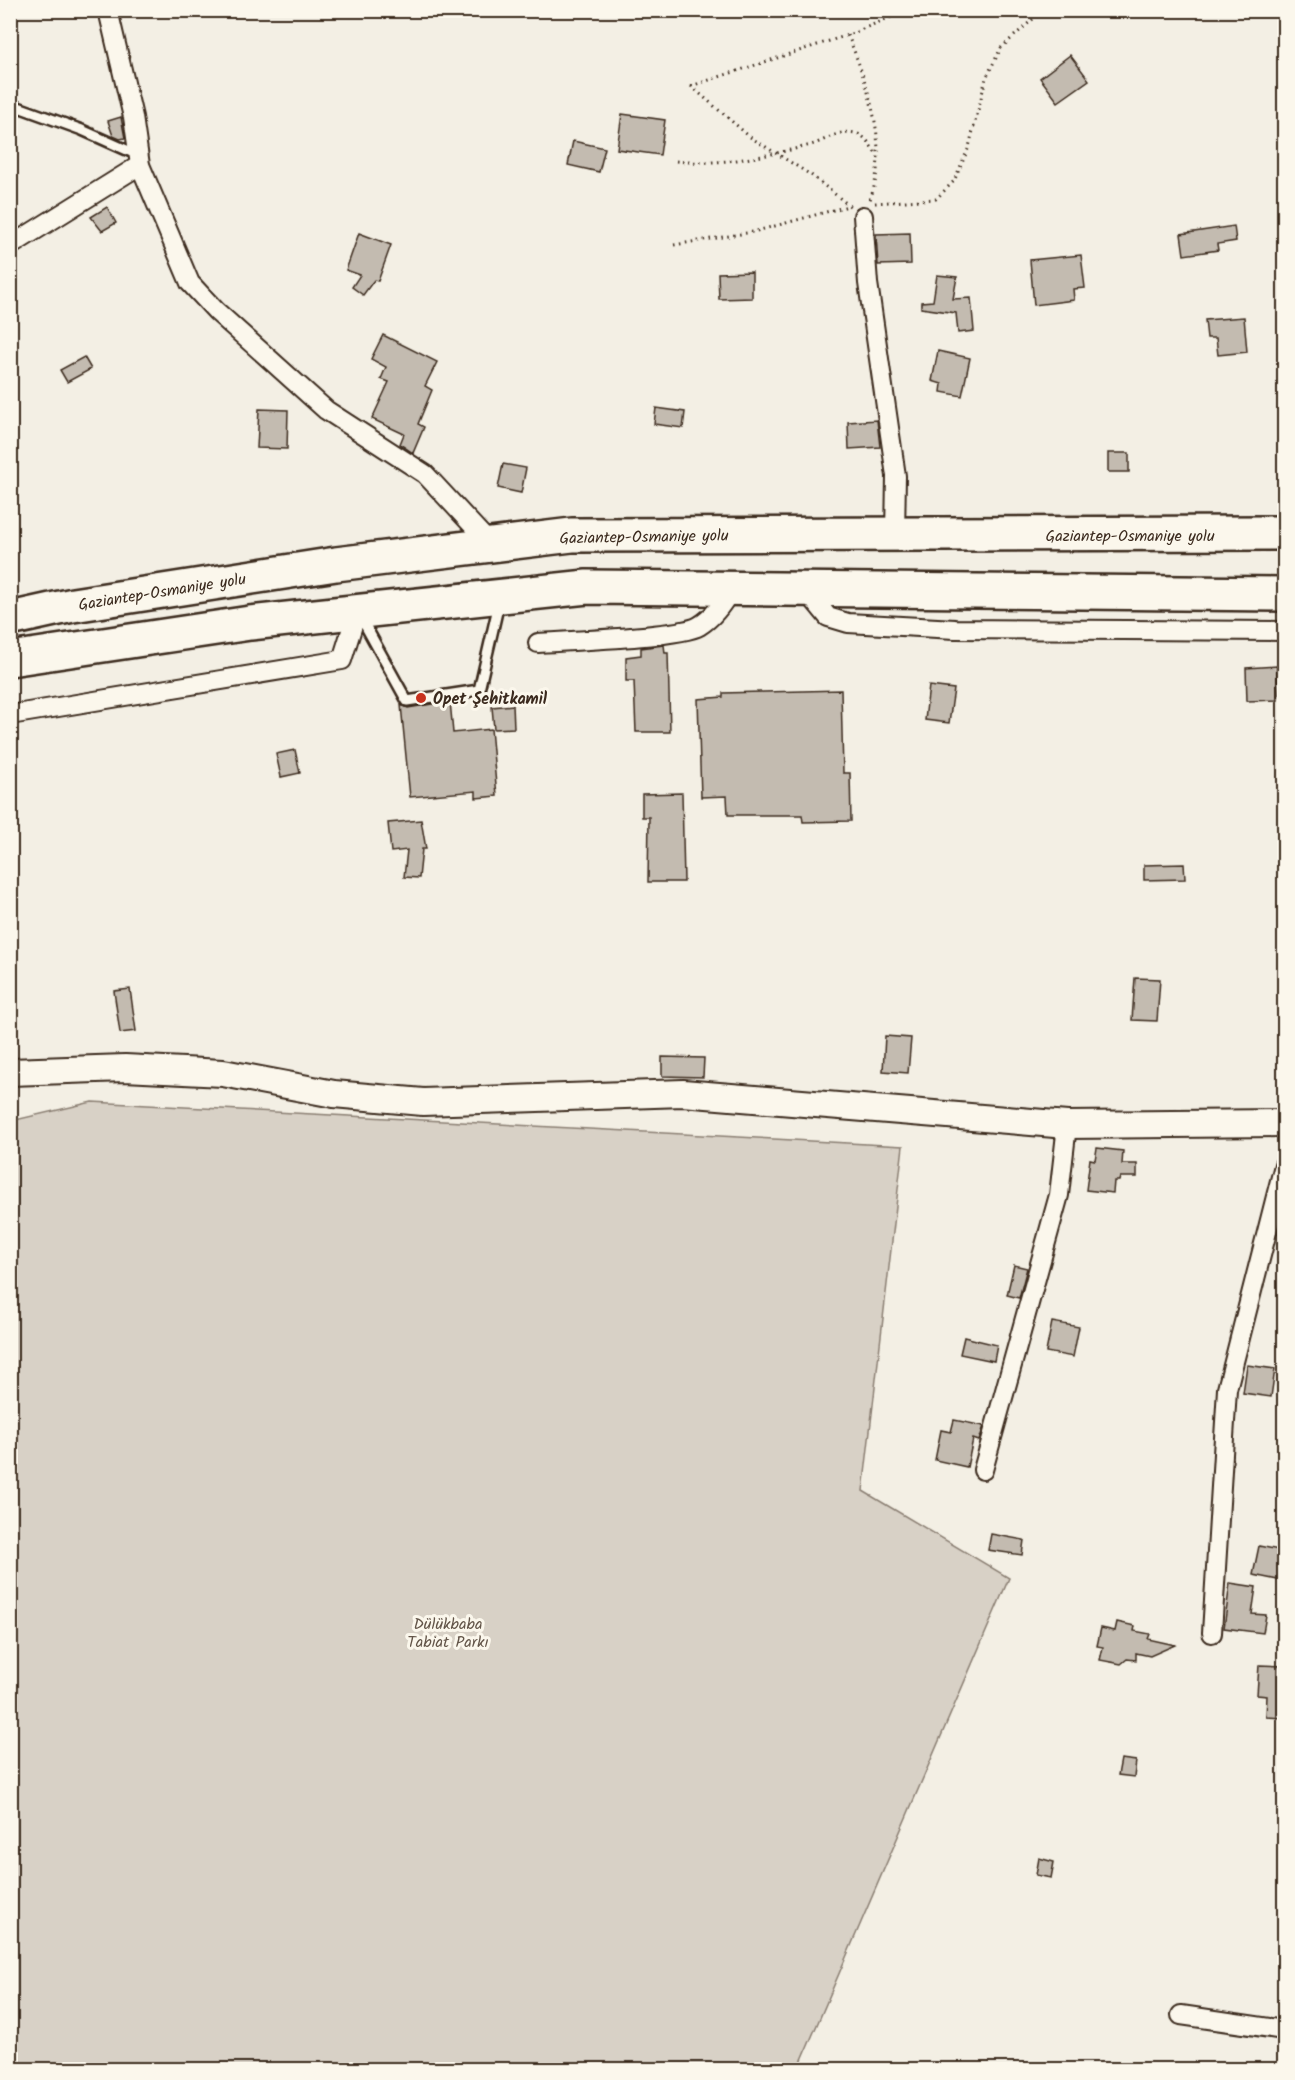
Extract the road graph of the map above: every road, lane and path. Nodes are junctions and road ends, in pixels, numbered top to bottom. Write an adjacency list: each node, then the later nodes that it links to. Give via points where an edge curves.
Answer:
1 (108, 10): 8 (street)
2 (908, 10): 4 (path)
3 (1043, 10): 10 (path, via 1001,48 986,78 969,147 954,181 936,199)
4 (848, 35): 6 (path, via 691,86 750,138); 7 (path, via 875,119)
5 (10, 104): 8 (lane, via 82,130)
6 (775, 153): 7 (path, via 841,133 856,133 867,140); 9 (path, via 718,164); 10 (path)
7 (878, 158): 10 (path, via 875,186)
8 (139, 160): 12 (street); 15 (street, via 190,283 326,410 425,474)
9 (676, 161)
10 (860, 209): 11 (path); 14 (street, via 896,476)
11 (674, 245)
12 (10, 246)
13 (1284, 533): 14 (highway, Gaziantep-Osmaniye yolu)
14 (895, 535): 15 (highway, Gaziantep-Osmaniye yolu, via 572,535)
15 (491, 545): 21 (highway, Gaziantep-Osmaniye yolu, via 324,566 73,605)
16 (732, 589): 17 (highway); 19 (highway, via 587,587); 23 (street, via 718,610 697,628)
17 (805, 590): 18 (highway); 22 (street, via 828,617 848,623 956,629)
18 (1284, 594)
19 (500, 597): 20 (highway); 20 (lane, via 479,690 407,701)
20 (357, 612): 24 (highway, via 250,623); 25 (street, via 342,660)
21 (10, 619)
22 (1284, 631)
23 (538, 643)
24 (10, 659)
25 (10, 715)
26 (10, 1072): 28 (street, via 125,1068 223,1073 334,1094 423,1102 683,1093)
27 (1284, 1124): 28 (street)
28 (1067, 1125): 30 (street, via 1059,1195)
29 (1284, 1165): 31 (street, via 1227,1389)
30 (982, 1470)
31 (1212, 1633)
32 (1181, 2015): 33 (street)
33 (1284, 2030)

